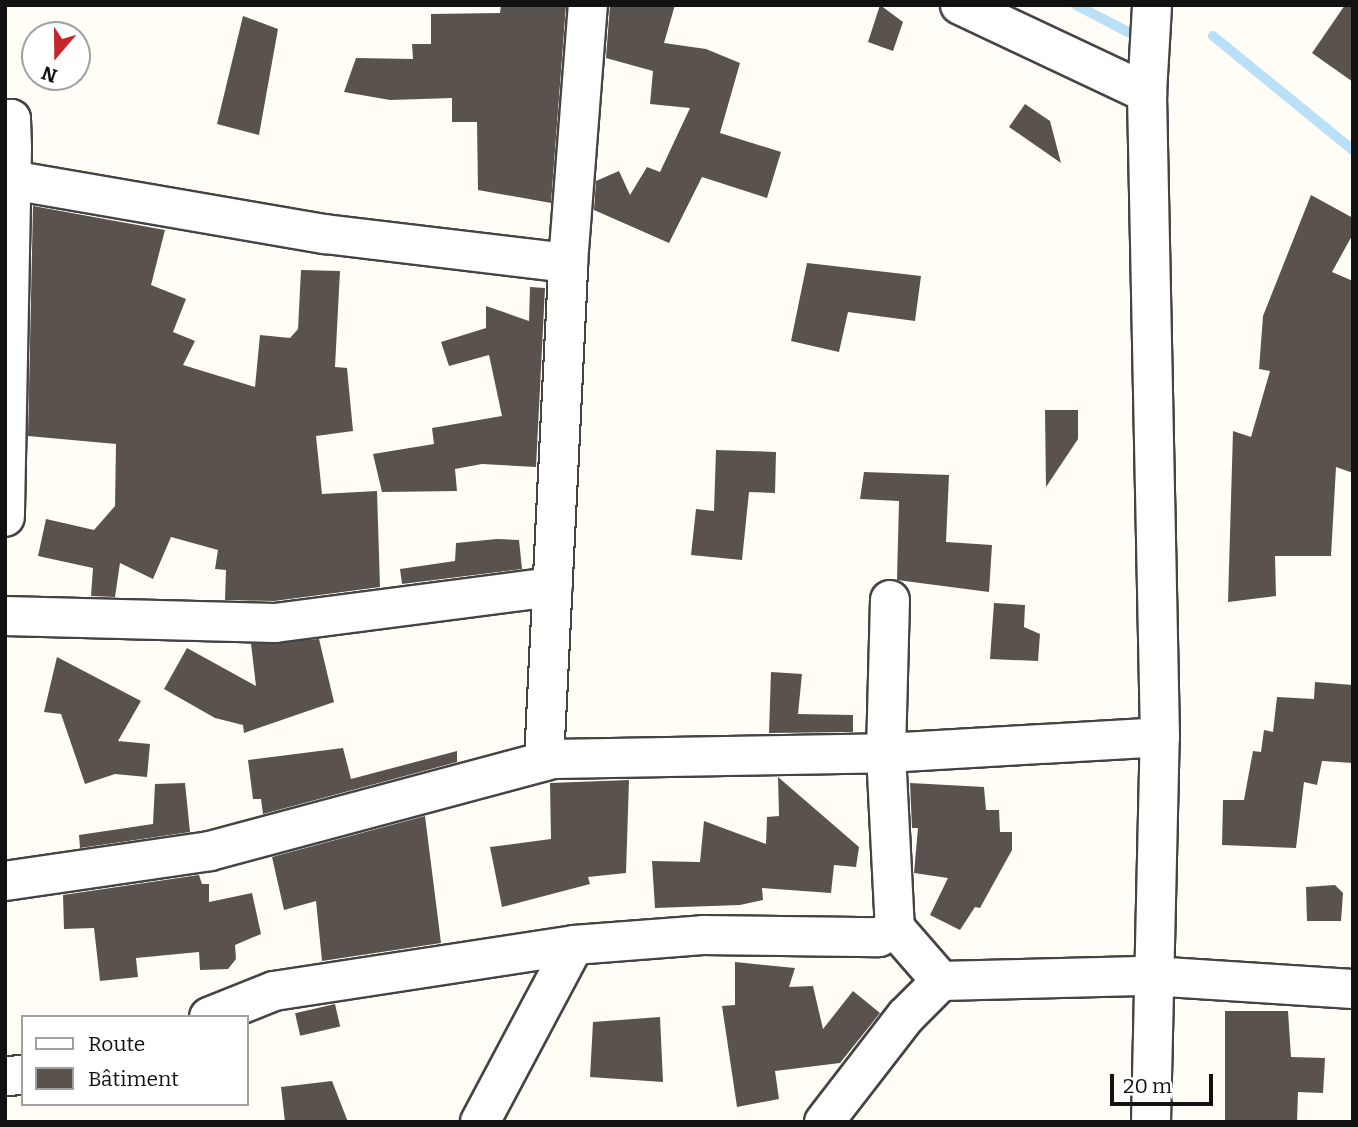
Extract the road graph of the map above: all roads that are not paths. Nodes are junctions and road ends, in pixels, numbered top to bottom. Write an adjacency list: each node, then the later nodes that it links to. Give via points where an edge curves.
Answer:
1 (588, 5): 7 (street)
2 (960, 5): 4 (street)
3 (1152, 5): 4 (street)
4 (1147, 93): 13 (street)
5 (5, 119): 6 (street, via 11,119)
6 (11, 180): 7 (street, via 325,234); 8 (street)
7 (568, 263): 10 (street)
8 (8, 435): 9 (street)
9 (5, 517)
10 (553, 587): 12 (street, via 275,622); 15 (street)
11 (890, 600): 14 (street)
12 (5, 616)
13 (1160, 737): 14 (street); 19 (street)
14 (886, 753): 15 (street); 17 (street)
15 (544, 761): 16 (street, via 210,851)
16 (5, 881)
17 (895, 928): 18 (street, via 879,937 703,935); 20 (street)
18 (574, 945): 22 (street, via 274,990); 23 (street)
19 (1151, 976): 20 (street); 21 (street); 25 (street)
20 (941, 982): 24 (street, via 906,1016)
21 (1353, 989)
22 (214, 1015)
23 (480, 1122)
24 (824, 1122)
25 (1151, 1122)

